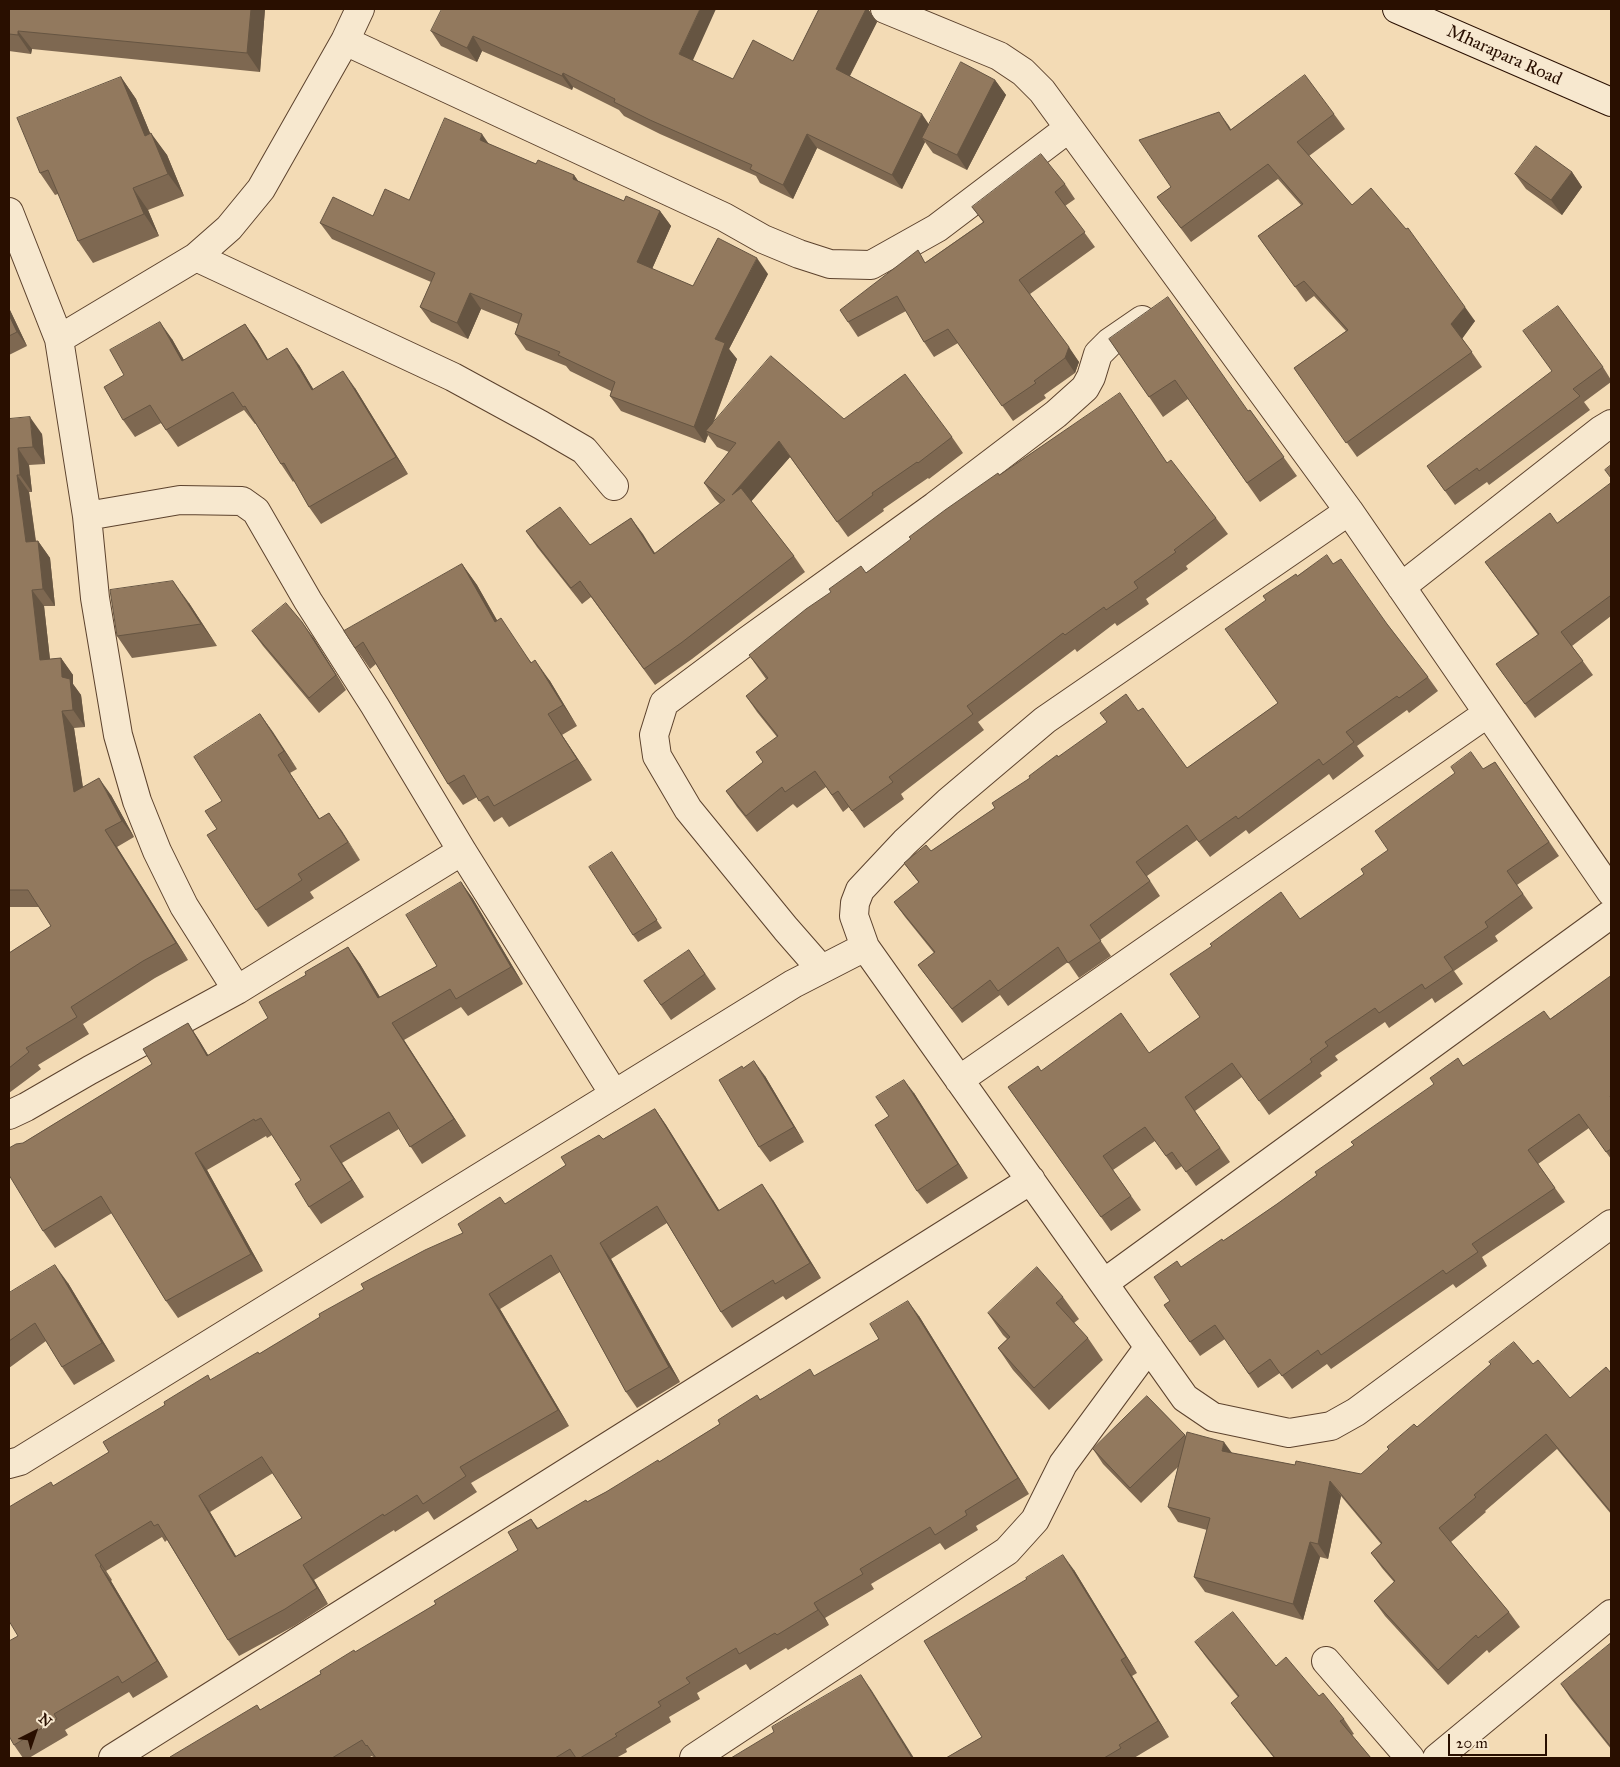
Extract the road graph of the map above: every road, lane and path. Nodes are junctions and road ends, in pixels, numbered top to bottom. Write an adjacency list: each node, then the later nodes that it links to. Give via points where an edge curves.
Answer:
1 (360, 9): 4 (street)
2 (885, 9): 6 (street, via 999,56 1023,72 1042,91)
3 (1397, 9): 5 (street, Mharapara Road)
4 (345, 41): 6 (street, via 763,238 830,264 871,265 937,228); 8 (street, via 261,189 229,228)
5 (1611, 102)
6 (1069, 128): 9 (street)
7 (9, 212): 10 (street)
8 (196, 257): 10 (street); 12 (street, via 453,378 541,425 584,450)
9 (1185, 288): 13 (street); 21 (street, via 1110,342 1098,354 1085,388 1056,414 664,703 654,735 657,756 684,802)
10 (60, 339): 14 (street)
11 (1611, 424): 15 (street)
12 (614, 486)
13 (1349, 511): 15 (street); 20 (street, via 1045,720 948,802 860,890 854,916)
14 (86, 516): 17 (street, via 180,500 242,502 256,511); 22 (street, via 95,598 116,726 137,801 184,906)
15 (1401, 588): 16 (street)
16 (1488, 713): 18 (street); 23 (street)
17 (462, 851): 22 (street); 24 (street)
18 (1611, 892)
19 (1611, 914): 28 (street)
20 (865, 947): 21 (street); 23 (street)
21 (821, 969): 24 (street)
22 (237, 990): 25 (street)
23 (959, 1080): 26 (street)
24 (614, 1094): 30 (street, via 20,1461)
25 (9, 1115)
26 (1030, 1180): 28 (street); 33 (street)
27 (1611, 1224): 29 (street, via 1356,1412 1331,1426 1289,1434 1213,1417 1185,1398)
28 (1104, 1283): 29 (street)
29 (1149, 1347): 34 (street, via 1063,1464 1035,1520 1006,1551)
30 (9, 1464)
31 (1611, 1614): 36 (street)
32 (1326, 1660): 35 (street)
33 (113, 1758)
34 (694, 1758)
35 (1410, 1758)
36 (1437, 1758)

